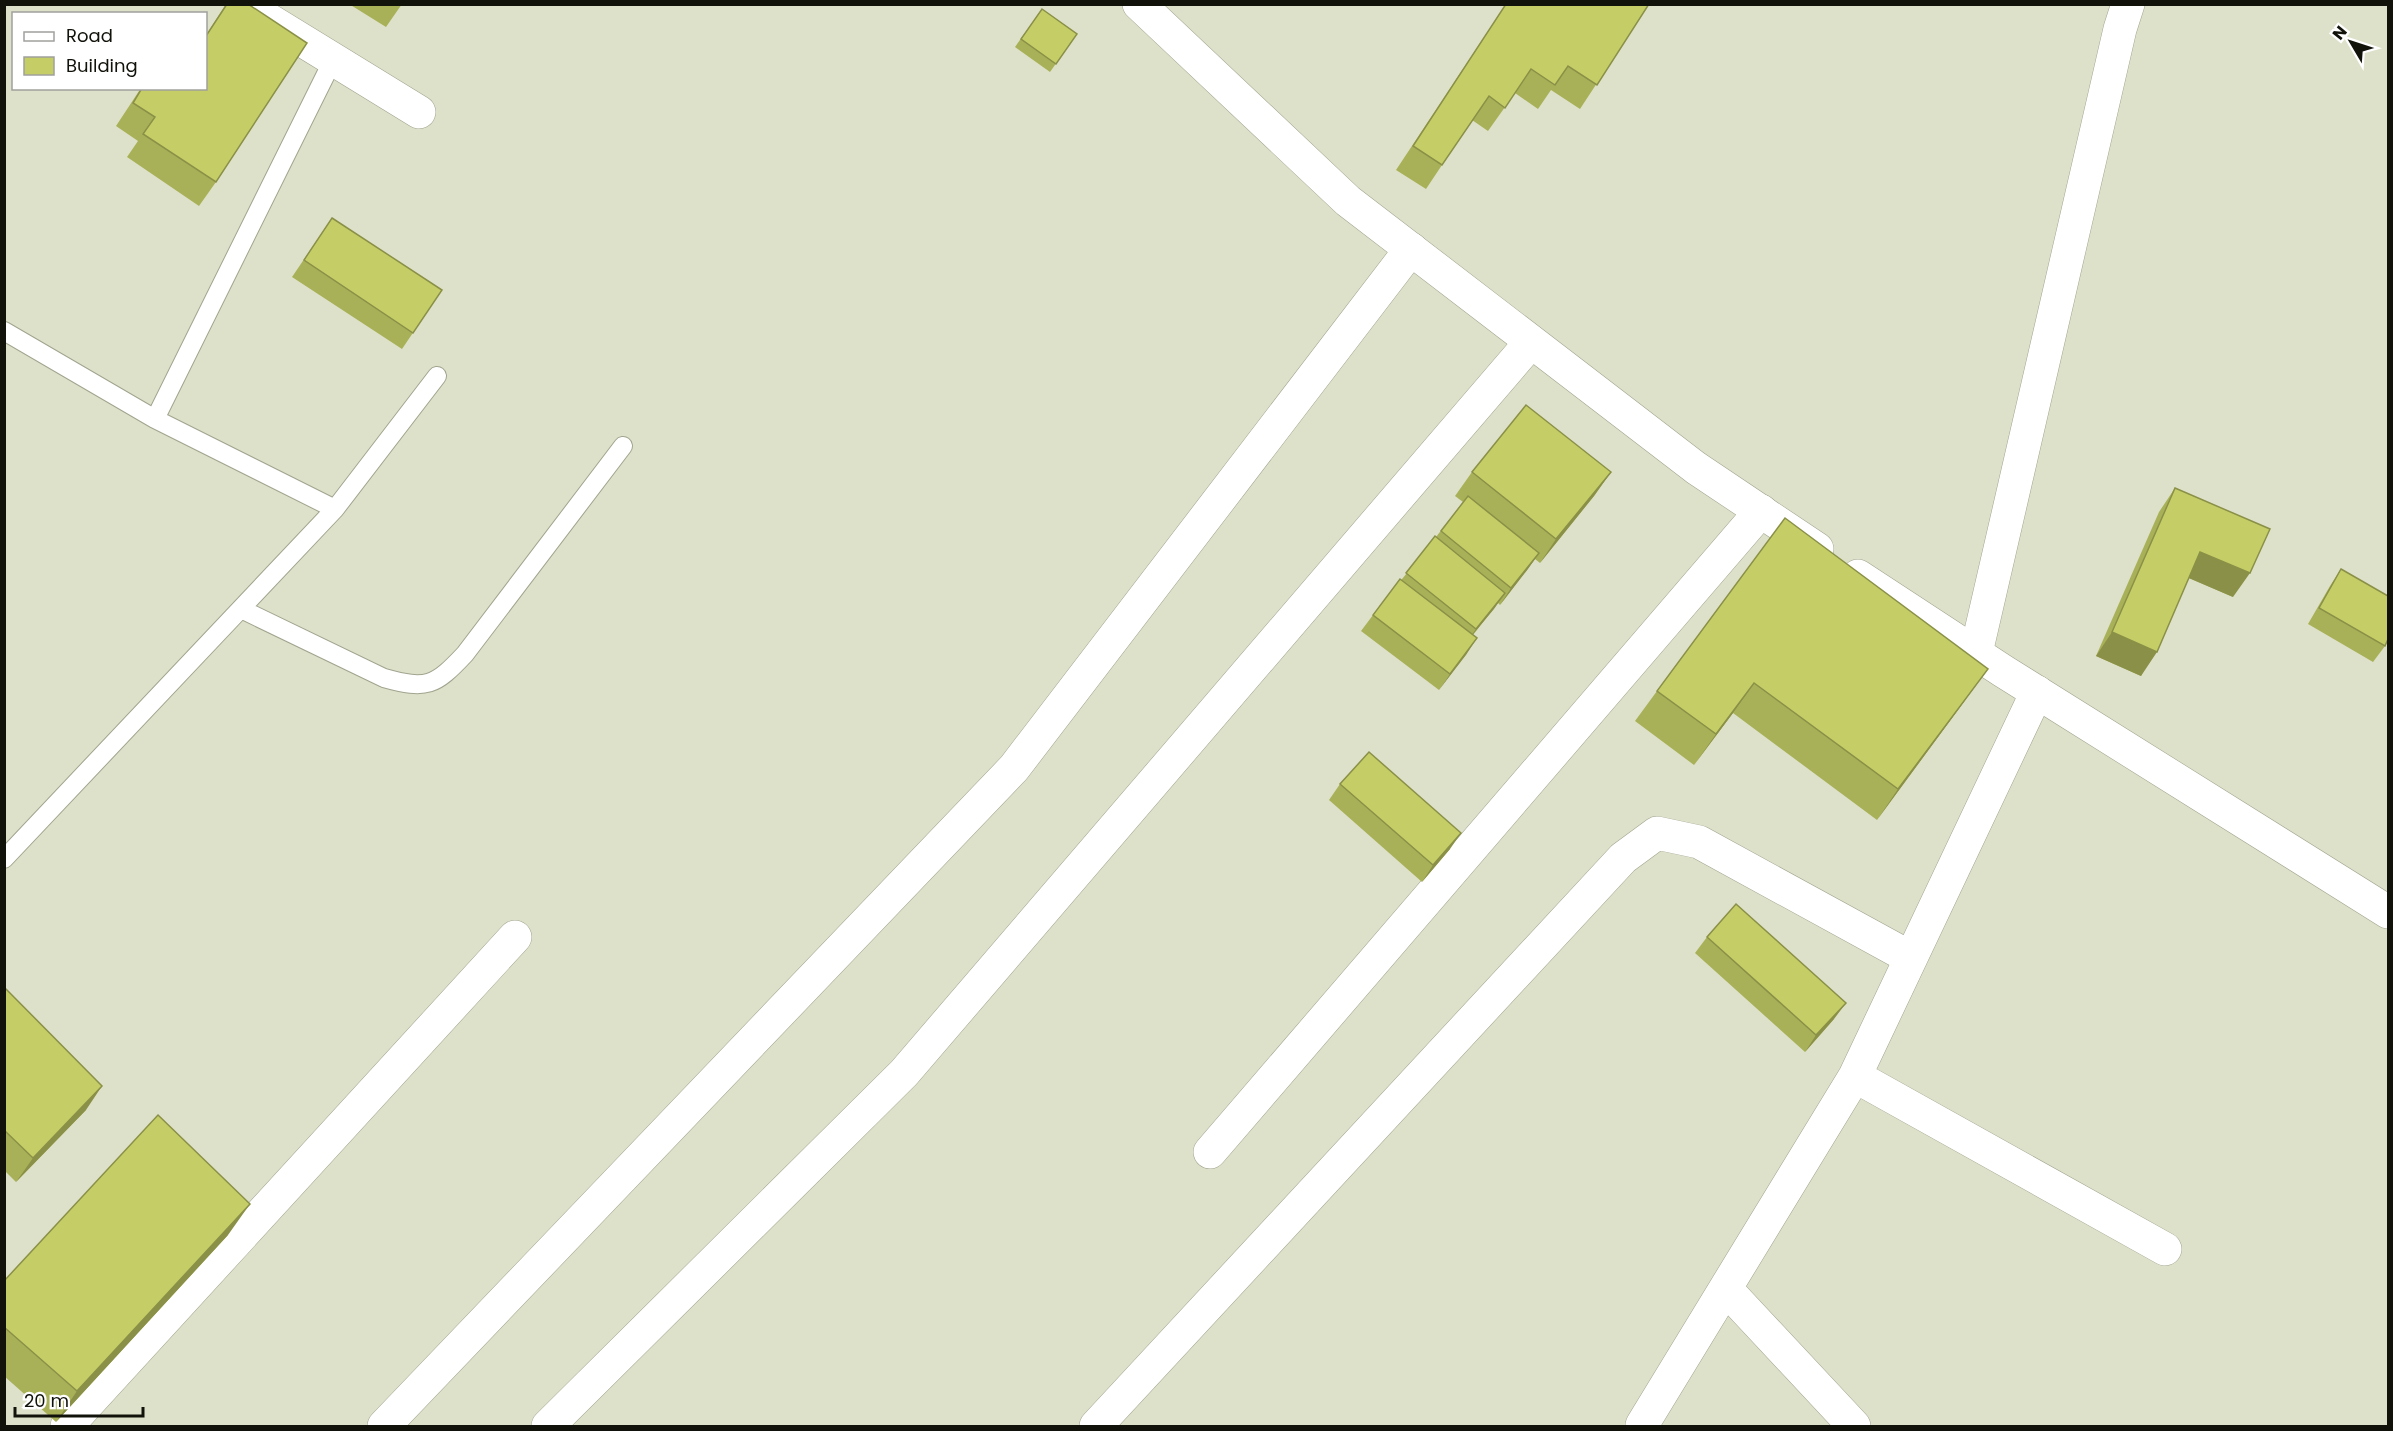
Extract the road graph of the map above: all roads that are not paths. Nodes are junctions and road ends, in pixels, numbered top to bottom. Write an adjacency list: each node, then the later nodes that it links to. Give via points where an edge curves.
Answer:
1 (243, 4): 4 (street)
2 (1139, 4): 6 (street, via 1348,201)
3 (2128, 4): 15 (street)
4 (333, 60): 5 (street); 10 (lane)
5 (419, 112)
6 (1411, 249): 8 (street); 27 (street, via 1014,768)
7 (4, 331): 10 (lane)
8 (1532, 342): 13 (street, via 1696,468); 28 (street, via 904,1073)
9 (437, 376): 12 (lane)
10 (155, 419): 12 (lane)
11 (623, 446): 14 (lane, via 465,654 447,674 429,685 384,678)
12 (334, 510): 14 (lane)
13 (1761, 512): 15 (street); 22 (street)
14 (241, 609): 17 (lane)
15 (1976, 653): 16 (street)
16 (2037, 692): 18 (street); 20 (street)
17 (4, 859)
18 (2388, 912)
19 (515, 937): 26 (street)
20 (1911, 958): 21 (street); 29 (street, via 1699,842 1657,833 1623,858)
21 (1855, 1076): 23 (street); 24 (street)
22 (1210, 1152)
23 (2165, 1249)
24 (1726, 1289): 25 (street); 30 (street)
25 (1642, 1425)
26 (67, 1426)
27 (384, 1426)
28 (548, 1426)
29 (1096, 1426)
30 (1854, 1426)

